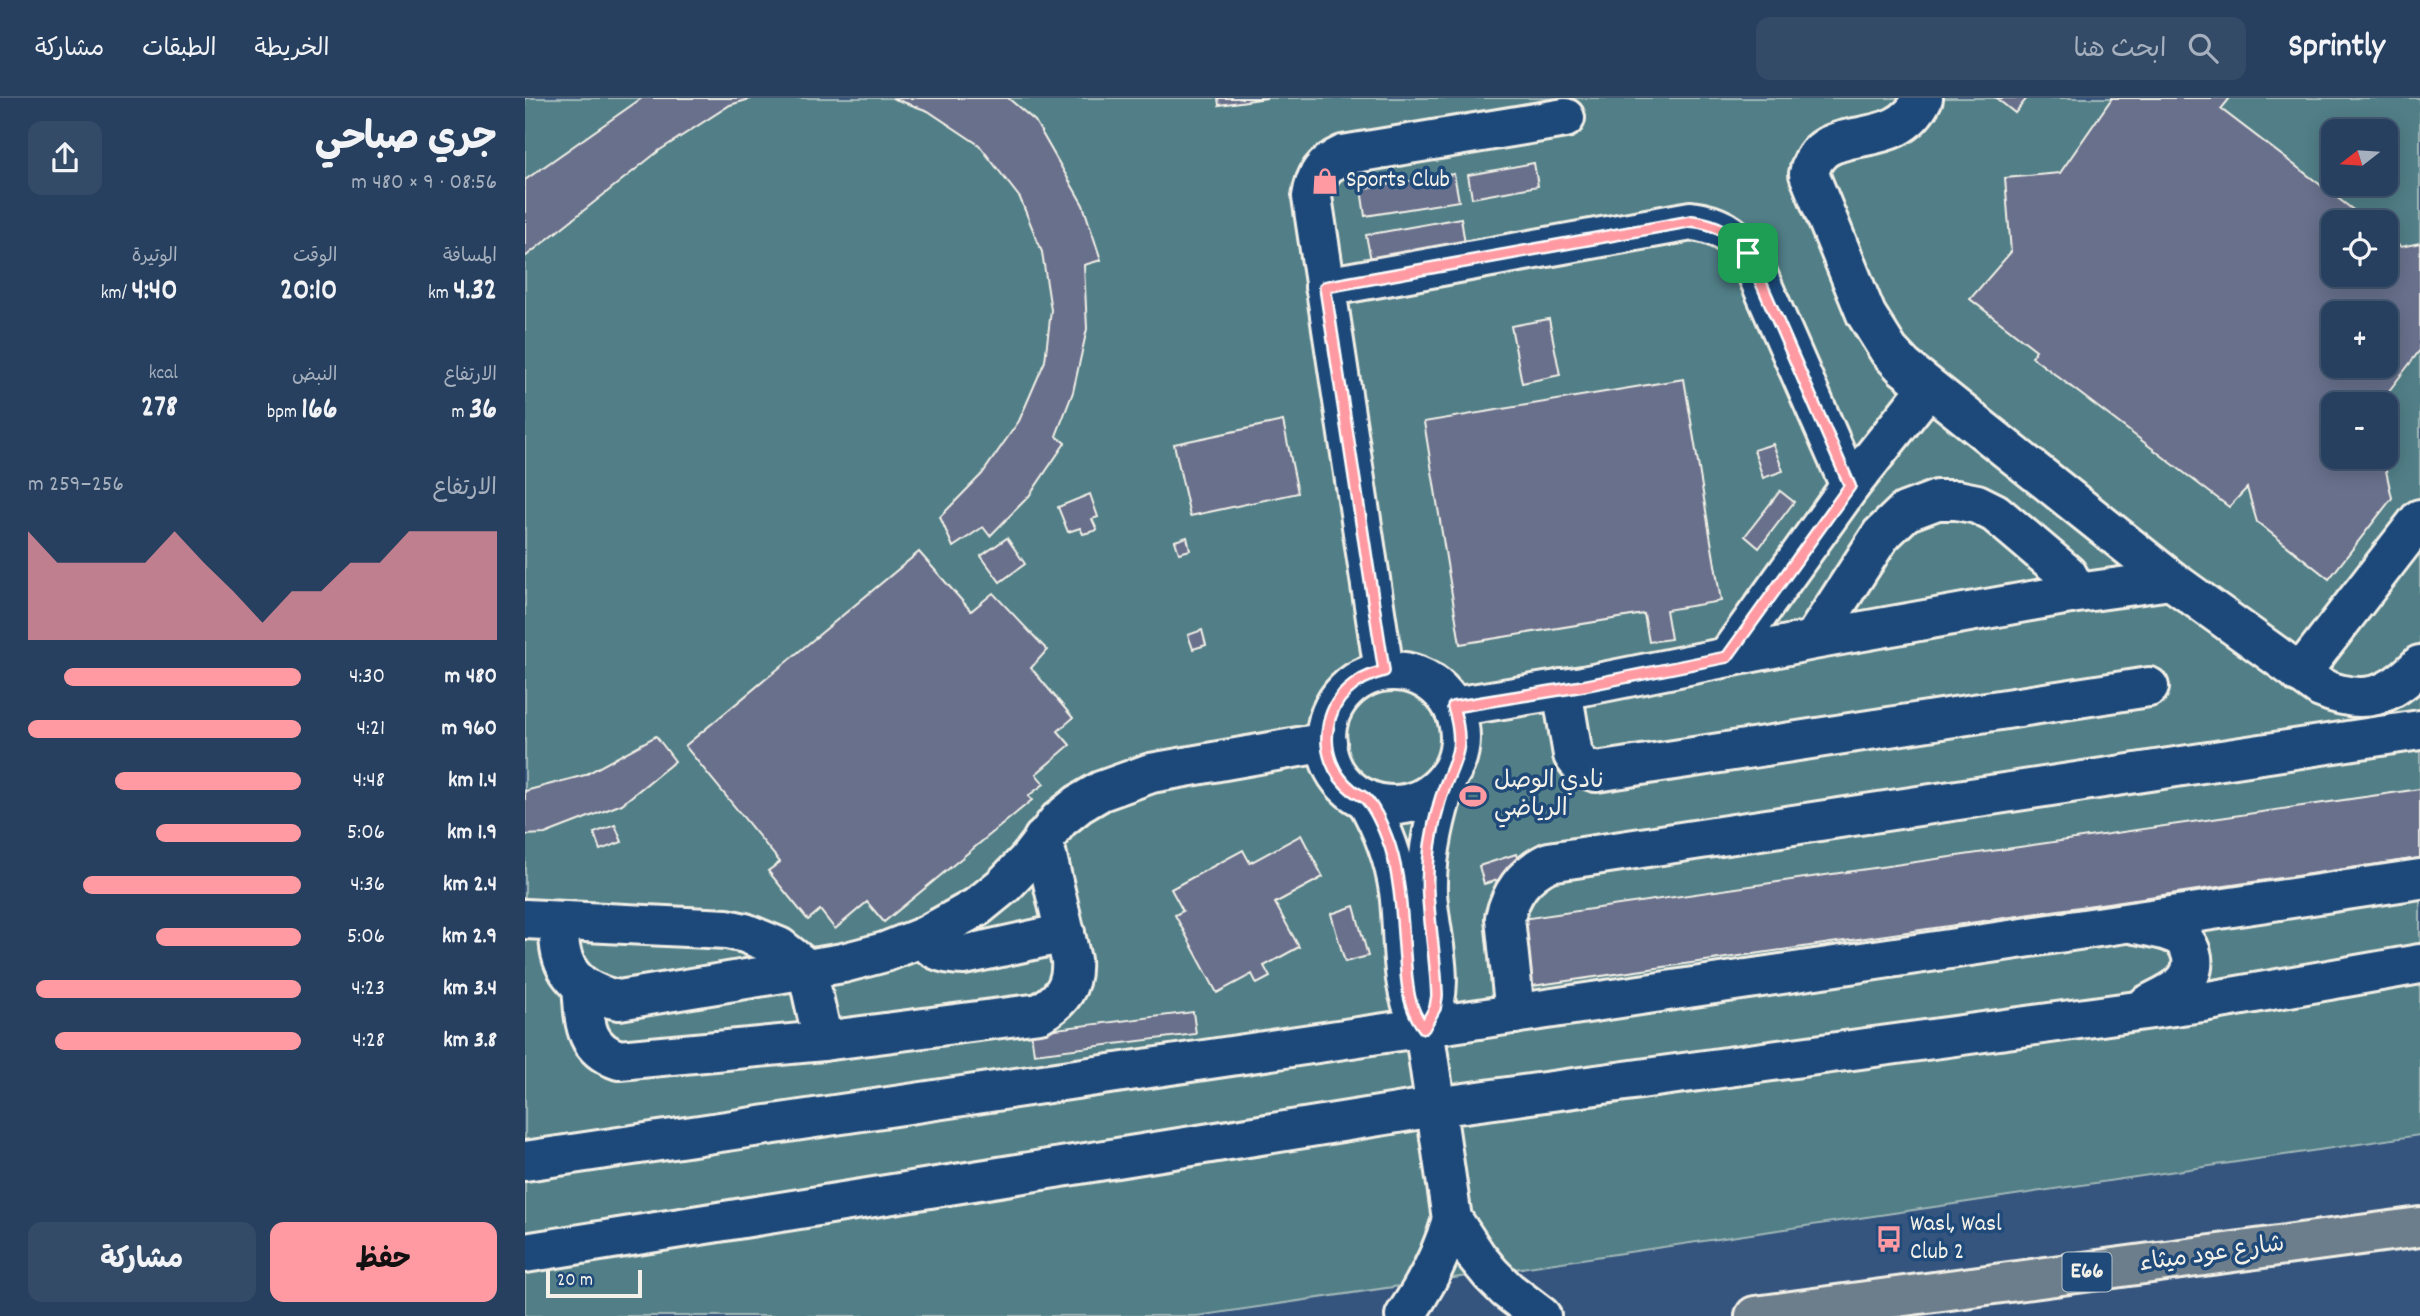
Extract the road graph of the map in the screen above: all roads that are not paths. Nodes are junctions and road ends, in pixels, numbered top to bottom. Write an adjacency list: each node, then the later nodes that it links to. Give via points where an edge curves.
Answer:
1 (1923, 98): 4 (lane, via 1899,126 1818,151 1809,174 1876,333)
2 (1565, 118): 3 (lane, via 1343,155 1330,161 1320,171 1312,197)
3 (1325, 287): 5 (lane, via 1692,221 1724,229 1748,253); 12 (lane)
4 (1928, 388): 5 (lane); 7 (lane)
5 (1850, 486): 10 (lane)
6 (2420, 519): 13 (lane)
7 (2172, 580): 8 (lane); 13 (lane)
8 (2070, 594): 9 (lane); 9 (lane, via 2072,583 2067,574 1995,513 1977,504 1937,500 1892,522)
9 (1813, 640): 10 (lane)
10 (1727, 657): 15 (lane)
11 (2420, 665): 13 (lane, via 2388,691 2356,698 2321,688)
12 (1384, 671): 16 (lane, via 1424,678); 18 (lane, via 1358,681 1342,695 1331,713)
13 (2300, 674)
14 (2149, 687): 15 (lane, via 1596,772 1582,767 1573,755)
15 (1562, 689): 16 (lane)
16 (1453, 707): 19 (lane, via 1460,744)
17 (2420, 730): 31 (lane, via 1549,862 1519,884 1508,904 1505,918)
18 (1327, 742): 20 (lane, via 1339,776); 21 (lane, via 1151,773 1079,804)
19 (1448, 776): 20 (lane, via 1420,800 1384,804); 32 (lane, via 1429,863 1427,893 1437,996)
20 (1366, 799): 32 (lane, via 1390,846 1409,999)
21 (1043, 839): 25 (lane); 26 (lane, via 1004,885 977,907)
22 (2420, 879): 24 (lane)
23 (543, 921): 28 (lane, via 727,929 779,947); 29 (lane, via 558,940 571,975)
24 (2129, 922): 30 (lane, via 2182,938 2191,950 2193,965 2188,979 2176,990); 31 (lane)
25 (1065, 933): 26 (lane, via 964,955 939,951); 33 (lane, via 1072,974 1067,991 1041,1013)
26 (923, 937): 28 (lane, via 885,952)
27 (2420, 964): 30 (lane)
28 (807, 969): 29 (lane, via 619,1000); 33 (lane)
29 (582, 986): 33 (lane, via 591,1040 607,1056 619,1060)
30 (2137, 1010): 34 (lane)
31 (1515, 1014): 32 (lane)
32 (1424, 1028): 34 (lane); 35 (lane)
33 (823, 1041)
34 (1435, 1107): 36 (lane); 38 (lane)
35 (525, 1161)
36 (1452, 1219): 39 (lane, via 1433,1272); 40 (lane, via 1491,1274)
37 (2420, 1227): 41 (highway, شارع عود ميثاء / E66)
38 (525, 1252)
39 (1405, 1316)
40 (1541, 1316)
41 (1755, 1316)

